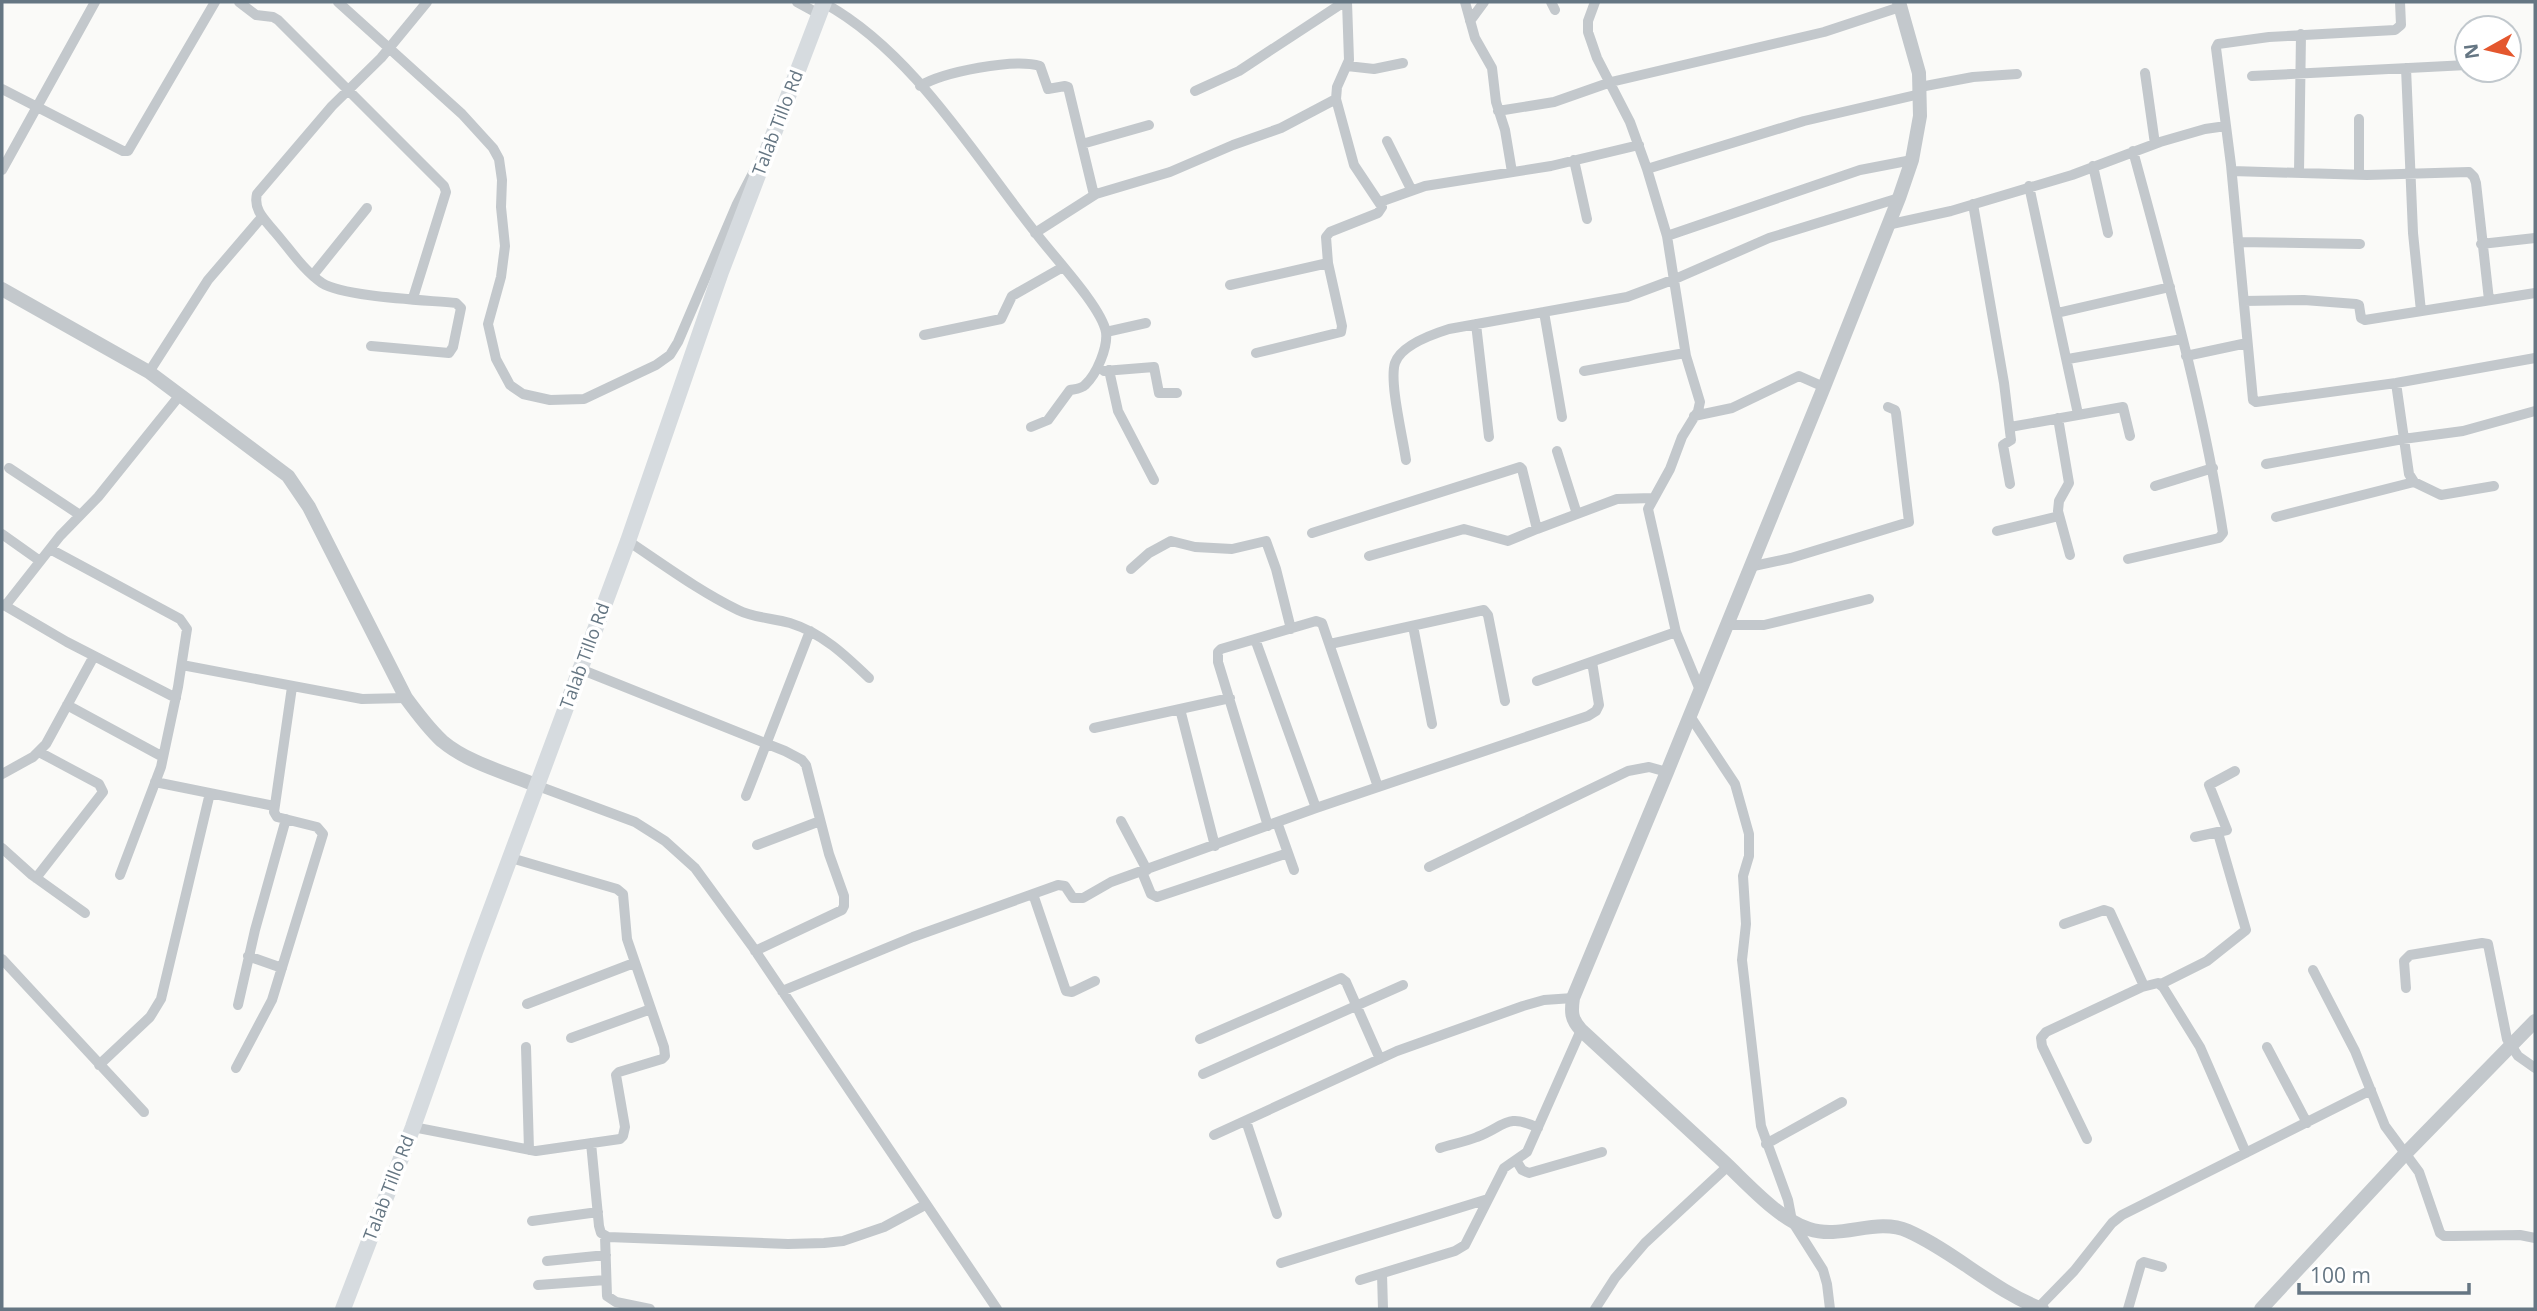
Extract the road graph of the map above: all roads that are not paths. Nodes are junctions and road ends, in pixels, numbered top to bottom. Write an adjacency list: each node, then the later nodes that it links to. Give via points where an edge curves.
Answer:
1 (95, 2): 32 (street)
2 (215, 2): 32 (street, via 128,151)
3 (239, 2): 29 (street, via 256,15 276,18)
4 (338, 2): 16 (street)
5 (427, 2): 16 (street)
6 (797, 2): 13 (street)
7 (1346, 2): 18 (street); 30 (street, via 1239,71)
8 (1465, 2): 14 (street)
9 (1484, 2): 14 (street)
10 (1594, 2): 25 (street, via 1588,32)
11 (2400, 2): 15 (street, via 2400,25 2395,30)
12 (1900, 4): 25 (street, via 1824,32); 27 (street)
13 (822, 6): 26 (street, via 857,23); 41 (main road, Talab Tillo Rd)
14 (1470, 21): 33 (street, via 1490,62)
15 (2301, 34): 22 (street); 36 (street, via 2218,44)
16 (388, 48): 29 (street); 41 (street, via 462,114 499,159 505,246 489,316 489,337 504,377 523,394 550,400 584,399 670,355 747,182)
17 (1403, 63): 18 (street, via 1374,69)
18 (1347, 66): 31 (street)
19 (2453, 66): 20 (street)
20 (2406, 68): 22 (street); 52 (street)
21 (2145, 73): 39 (street)
22 (2301, 73): 24 (street); 50 (street)
23 (2017, 74): 27 (street, via 1973,77)
24 (2252, 76)
25 (1611, 82): 33 (street, via 1554,102); 40 (street)
26 (920, 86): 38 (street, via 953,73 1037,64 1048,89 1068,88); 63 (street, via 971,145)
27 (1925, 88): 44 (street); 46 (street)
28 (2, 89): 32 (street)
29 (348, 90): 60 (street, via 257,194 256,206); 78 (street, via 445,189)
30 (1195, 91)
31 (1336, 99): 55 (street, via 1281,128 1170,172); 57 (street, via 1354,165)
32 (36, 107): 47 (street)
33 (1498, 111): 49 (street)
34 (2360, 119): 51 (street)
35 (1149, 125): 38 (street)
36 (2226, 126): 39 (street); 48 (street)
37 (1387, 141): 54 (street)
38 (1082, 144): 55 (street)
39 (2155, 144): 42 (street)
40 (1639, 145): 43 (street); 46 (street)
41 (768, 148): 134 (main road, Talab Tillo Rd, via 683,376)
42 (2133, 151): 45 (street); 75 (street)
43 (1574, 160): 49 (street); 61 (street)
44 (1912, 160): 56 (street); 65 (street, via 1851,173)
45 (2093, 166): 53 (street); 64 (street)
46 (1647, 169): 65 (street)
47 (2, 170)
48 (2232, 171): 50 (street); 67 (street)
49 (1512, 172): 54 (street)
50 (2299, 172): 51 (street)
51 (2359, 174): 52 (street)
52 (2410, 174): 69 (street, via 2472,174); 81 (street)
53 (2029, 186): 58 (street); 83 (street)
54 (1411, 189): 57 (street)
55 (1094, 195): 63 (street)
56 (1899, 198): 62 (street); 73 (street, via 1769,238)
57 (1380, 202): 70 (street, via 1378,213 1327,234)
58 (1973, 204): 62 (street); 111 (street)
59 (367, 208): 72 (street)
60 (262, 217): 72 (street); 99 (street, via 208,280)
61 (1587, 219)
62 (1894, 224): 101 (street)
63 (1035, 233): 71 (street)
64 (2108, 233)
65 (1667, 236): 73 (street)
66 (2535, 238): 69 (street)
67 (2238, 242): 68 (street); 80 (street)
68 (2360, 244)
69 (2481, 244): 79 (street)
70 (1328, 263): 74 (street); 91 (street, via 1341,332)
71 (1063, 267): 86 (street); 87 (street, via 1012,296 1001,319)
72 (313, 275): 78 (street, via 339,290)
73 (1675, 279): 82 (street, via 1627,296); 92 (street)
74 (1230, 285)
75 (2170, 287): 83 (street); 88 (street)
76 (2, 289): 99 (street)
77 (2535, 293): 79 (street)
78 (413, 298): 90 (street, via 459,305 451,351)
79 (2488, 300): 81 (street)
80 (2244, 301): 81 (street, via 2356,303 2365,320); 89 (street)
81 (2421, 310)
82 (1544, 312): 85 (street); 108 (street)
83 (2057, 313): 95 (street)
84 (1146, 323): 86 (street)
85 (1476, 324): 113 (street); 116 (street, via 1432,335 1405,351 1395,363)
86 (1106, 332): 97 (street)
87 (924, 335)
88 (2182, 339): 93 (street); 95 (street)
89 (2247, 343): 93 (street); 100 (street, via 2256,402)
90 (371, 346)
91 (1255, 353)
92 (1685, 353): 98 (street); 107 (street, via 1700,396)
93 (2186, 356): 119 (street)
94 (2535, 358): 100 (street)
95 (2068, 359): 106 (street)
96 (1109, 370): 97 (street); 102 (street, via 1154,367 1159,393); 120 (street, via 1122,419)
97 (1094, 371): 110 (street, via 1084,386 1070,390 1048,420)
98 (1584, 371)
99 (149, 372): 103 (street)
100 (2396, 383): 114 (street)
101 (1824, 387): 107 (street, via 1795,377 1732,408); 140 (street)
102 (1177, 393)
103 (180, 395): 126 (street); 160 (street, via 295,485)
104 (1888, 407): 140 (street, via 1896,413 1909,522)
105 (2535, 411): 114 (street, via 2463,431)
106 (2078, 414): 109 (street); 112 (street, via 2123,407)
107 (1694, 416): 125 (street)
108 (1562, 417)
109 (2058, 418): 111 (street); 128 (street, via 2070,483 2059,501)
110 (1031, 427)
111 (2010, 427): 122 (street, via 2011,441 2003,445)
112 (2130, 436)
113 (1489, 437)
114 (2403, 439): 117 (street); 121 (street)
115 (1557, 451): 127 (street)
116 (1406, 460)
117 (2266, 464)
118 (9, 468): 126 (street)
119 (2213, 468): 123 (street); 138 (street, via 2221,536)
120 (1154, 480)
121 (2414, 482): 124 (street, via 2441,495); 129 (street)
122 (2010, 484)
123 (2155, 486)
124 (2494, 486)
125 (1653, 498): 127 (street, via 1617,499); 148 (street, via 1648,515)
126 (80, 514): 135 (street)
127 (1577, 514): 130 (street)
128 (2059, 516): 131 (street); 136 (street)
129 (2276, 517)
130 (1537, 529): 132 (street, via 1520,467); 137 (street, via 1508,541 1464,528)
131 (1997, 531)
132 (1312, 533)
133 (2, 534): 139 (street)
134 (628, 541): 147 (street, via 734,608); 154 (main road, Talab Tillo Rd)
135 (50, 549): 139 (street); 153 (street, via 184,622 188,634)
136 (2070, 555)
137 (1369, 556)
138 (2128, 559)
139 (40, 561): 143 (street)
140 (1749, 567): 144 (street)
141 (1131, 569): 146 (street, via 1171,541 1232,549 1266,541)
142 (1870, 599): 144 (street, via 1764,625)
143 (3, 605): 151 (street)
144 (1727, 625): 158 (street)
145 (1413, 626): 150 (street); 162 (street, via 1486,611); 166 (street)
146 (1291, 629): 149 (street); 150 (street, via 1318,621)
147 (810, 631): 155 (street); 168 (street)
148 (1675, 632): 152 (street); 158 (street)
149 (1255, 639): 161 (street, via 1218,652); 180 (street)
150 (1330, 645): 176 (street)
151 (94, 656): 159 (street); 163 (street)
152 (1591, 662): 156 (street); 176 (street, via 1599,705 1596,711)
153 (182, 665): 157 (street); 159 (street)
154 (580, 669): 168 (street); 175 (main road, Talab Tillo Rd)
155 (869, 678)
156 (1537, 681)
157 (292, 687): 160 (street, via 362,699); 179 (street)
158 (1700, 690): 165 (street)
159 (176, 698): 170 (street)
160 (406, 698): 175 (street, via 443,742 461,754)
161 (1230, 698): 164 (street); 184 (street)
162 (1504, 701)
163 (67, 705): 169 (street); 170 (street)
164 (1180, 709): 167 (street); 188 (street)
165 (1690, 716): 172 (street); 239 (street, via 1735,784 1749,834 1743,876 1746,923 1742,960)
166 (1432, 724)
167 (1094, 728)
168 (766, 744): 178 (street); 182 (street, via 802,760)
169 (39, 752): 173 (street); 196 (street, via 99,784 103,792)
170 (163, 757): 174 (street)
171 (2235, 771): 185 (street, via 2209,785 2227,827)
172 (1667, 772): 192 (street, via 1636,768); 212 (street)
173 (2, 774)
174 (155, 782): 177 (street); 195 (street)
175 (538, 786): 191 (main road, Talab Tillo Rd); 200 (street, via 635,822 665,841 701,875)
176 (1378, 787): 180 (street)
177 (209, 793): 179 (street); 225 (street, via 161,999 150,1017)
178 (746, 796)
179 (274, 806): 181 (street, via 275,815)
180 (1316, 808): 184 (street)
181 (286, 820): 201 (street); 204 (street, via 317,827 323,834)
182 (820, 821): 187 (street); 200 (street, via 845,900 843,908)
183 (1121, 821): 194 (street)
184 (1272, 824): 188 (street); 190 (street)
185 (2218, 833): 186 (street); 207 (street, via 2246,930 2207,961)
186 (2195, 837)
187 (757, 845)
188 (1215, 846): 194 (street)
189 (2, 848): 196 (street)
190 (1288, 853): 193 (street); 194 (street, via 1157,897 1151,894)
191 (511, 858): 203 (street, via 621,891); 234 (main road, Talab Tillo Rd)
192 (1429, 867)
193 (1294, 870)
194 (1145, 871): 197 (street, via 1081,899 1073,898 1060,884)
195 (120, 875)
196 (36, 878): 198 (street)
197 (1033, 894): 206 (street, via 1066,990 1072,992); 211 (street)
198 (85, 913)
199 (2064, 924): 209 (street, via 2110,912)
200 (755, 951): 211 (street)
201 (248, 956): 204 (street); 215 (street)
202 (2, 959): 225 (street)
203 (634, 963): 213 (street); 216 (street)
204 (282, 968): 226 (street, via 268,1011)
205 (2313, 970): 229 (street)
206 (1095, 981)
207 (2161, 984): 209 (street); 243 (street, via 2192,1034)
208 (1403, 985): 214 (street)
209 (2144, 986): 237 (street, via 2040,1038)
210 (2406, 988): 223 (street, via 2404,961 2410,955 2488,944 2504,1030)
211 (782, 991): 248 (street)
212 (1573, 998): 218 (street, via 1572,1017); 224 (street, via 1523,1006)
213 (527, 1004)
214 (1356, 1004): 220 (street, via 1346,982 1339,978); 224 (street); 228 (street)
215 (238, 1005)
216 (651, 1009): 219 (street); 238 (street, via 665,1056 617,1074 624,1133 620,1139)
217 (2535, 1021): 223 (street)
218 (1581, 1030): 235 (street); 246 (street)
219 (571, 1038)
220 (1200, 1040)
221 (526, 1047): 241 (street)
222 (2267, 1047): 233 (street)
223 (2514, 1051): 227 (street); 244 (street)
224 (1380, 1059): 232 (street)
225 (99, 1065): 231 (street)
226 (236, 1068)
227 (2535, 1068)
228 (1203, 1074)
229 (2371, 1090): 233 (street); 244 (street, via 2385,1126)
230 (1842, 1102): 239 (street)
231 (144, 1112)
232 (1246, 1121): 236 (street); 250 (street)
233 (2307, 1122): 243 (street)
234 (413, 1127): 241 (street); 264 (main road, Talab Tillo Rd)
235 (1538, 1128): 240 (street, via 1525,1121 1509,1121 1476,1138); 245 (street, via 1527,1152)
236 (1214, 1135)
237 (2087, 1139)
238 (591, 1143): 241 (street); 249 (street)
239 (1766, 1144): 252 (street)
240 (1440, 1148)
241 (529, 1150)
242 (1602, 1152): 245 (street, via 1529,1173)
243 (2246, 1153): 269 (street, via 2118,1217)
244 (2409, 1159): 254 (street, via 2419,1172 2444,1236); 271 (street)
245 (1516, 1160): 247 (street, via 1504,1168)
246 (1728, 1166): 252 (street); 267 (street, via 1645,1243)
247 (1488, 1199): 257 (street); 259 (street, via 1465,1245)
248 (925, 1205): 253 (street, via 884,1227 824,1243); 266 (street)
249 (598, 1212): 251 (street); 253 (street, via 599,1230)
250 (1278, 1214)
251 (532, 1221)
252 (1792, 1221): 268 (street, via 1823,1270); 269 (street, via 1828,1233 1900,1228)
253 (606, 1236): 255 (street)
254 (2535, 1238)
255 (606, 1255): 256 (street); 260 (street)
256 (547, 1261)
257 (1281, 1263)
258 (2162, 1267): 270 (street, via 2141,1264)
259 (1382, 1273): 261 (street); 263 (street)
260 (606, 1280): 262 (street); 265 (street, via 611,1300)
261 (1360, 1280)
262 (538, 1285)
263 (1383, 1305)
264 (343, 1309)
265 (650, 1309)
266 (997, 1309)
267 (1595, 1309)
268 (1830, 1309)
269 (2039, 1309)
270 (2128, 1309)
271 (2261, 1309)

